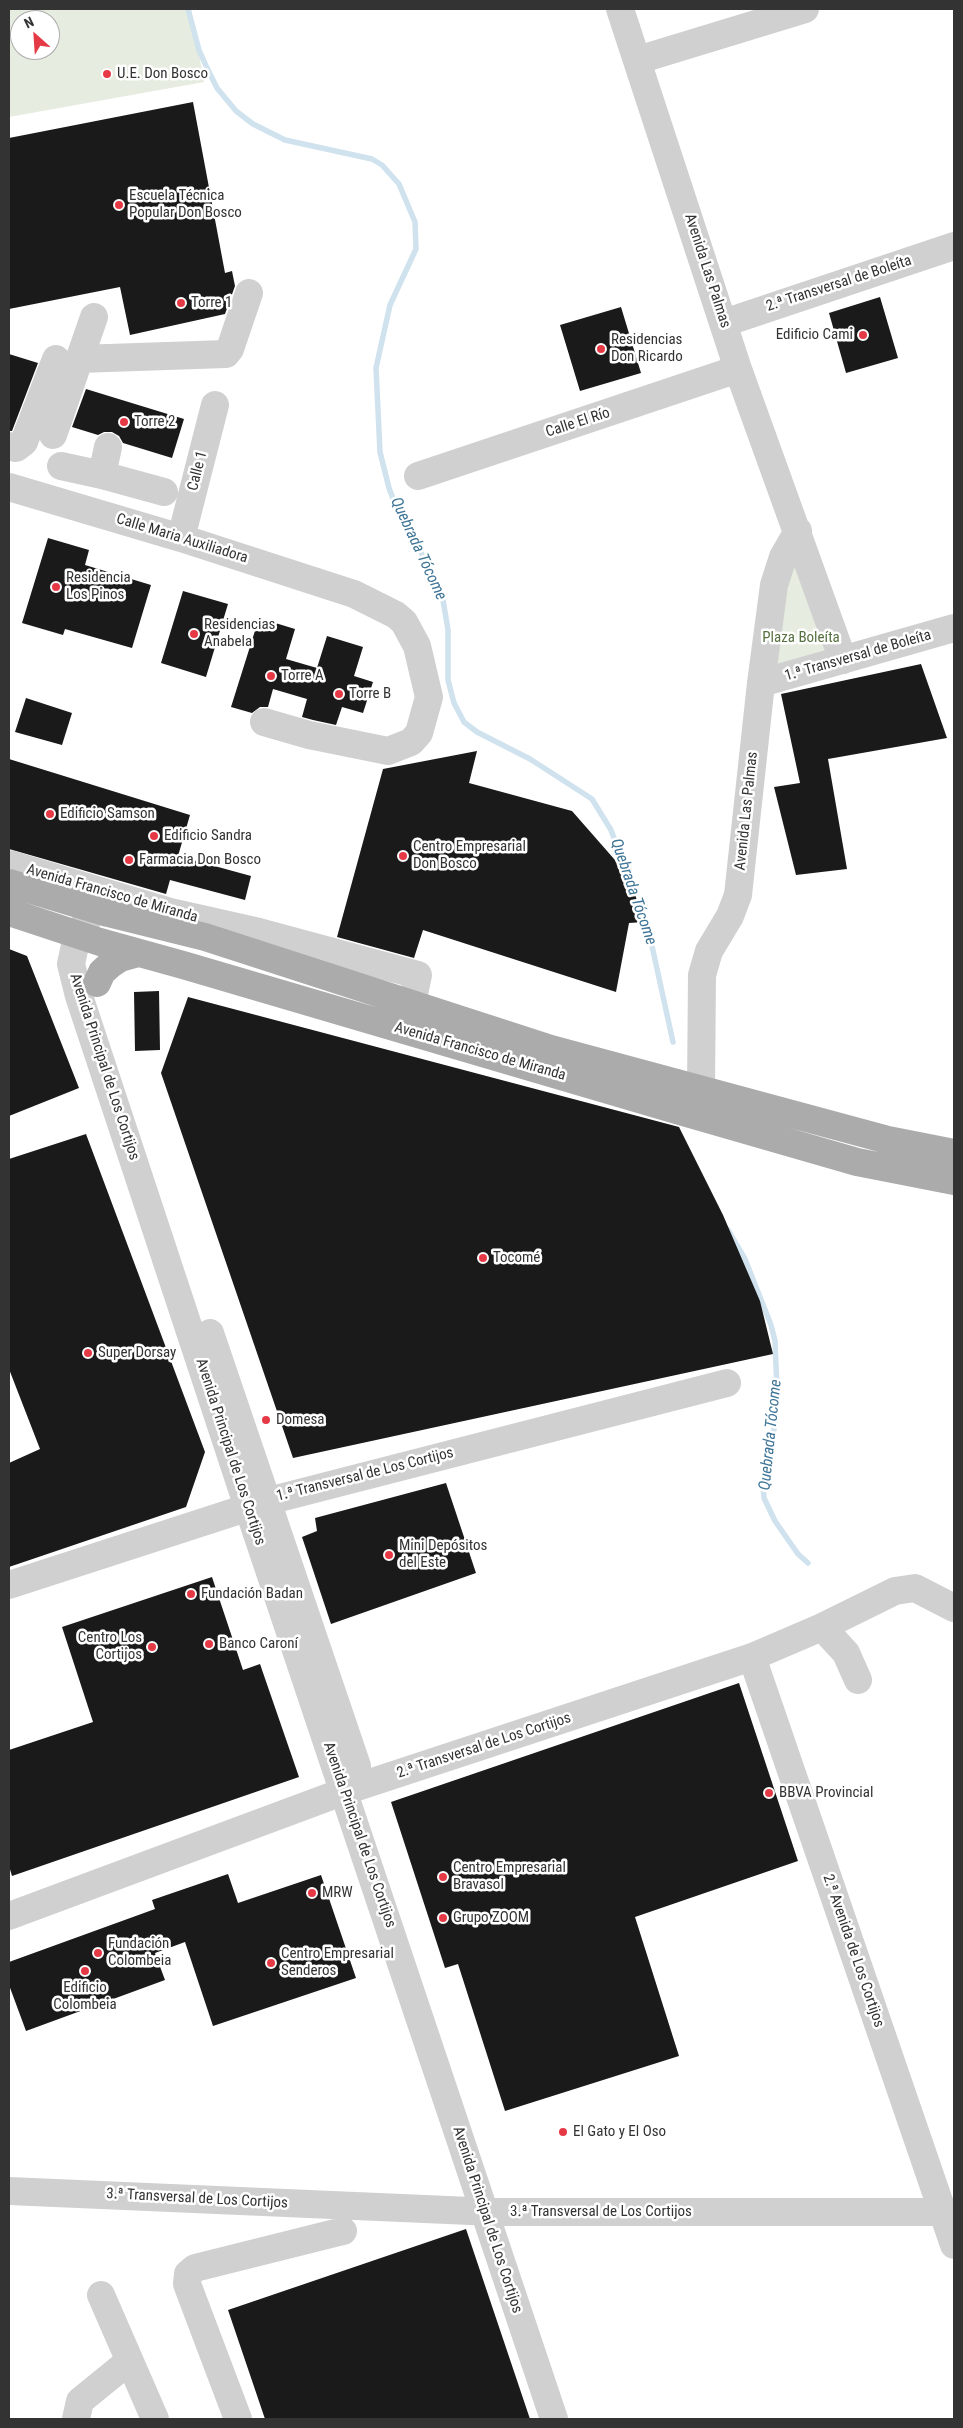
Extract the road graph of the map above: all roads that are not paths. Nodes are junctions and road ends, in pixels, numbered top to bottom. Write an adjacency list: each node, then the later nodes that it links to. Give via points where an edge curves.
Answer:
1 (620, 9): 3 (street, Avenida Las Palmas)
2 (805, 9): 3 (street)
3 (638, 60): 7 (street, Avenida Las Palmas)
4 (954, 246): 7 (street, 2.ª Transversal de Boleíta)
5 (249, 293): 8 (street, via 226,354)
6 (94, 317): 8 (street)
7 (724, 323): 9 (street, Avenida Las Palmas)
8 (67, 359): 11 (street); 12 (street, via 24,442 16,448)
9 (738, 369): 16 (street, Calle El Río); 19 (street, Avenida Las Palmas)
10 (215, 405): 20 (street, Calle 1)
11 (53, 434)
12 (9, 446)
13 (108, 447): 15 (street)
14 (61, 466): 15 (street)
15 (102, 475): 18 (street)
16 (418, 476)
17 (9, 487): 20 (street, Calle Maria Auxiliadora)
18 (164, 492)
19 (798, 531): 22 (street, Avenida Las Palmas); 23 (street, Avenida Las Palmas, via 783,557 774,585)
20 (181, 538): 24 (street, Calle Maria Auxiliadora, via 354,594 396,615 404,622 417,646 429,698 419,733 411,742 388,751)
21 (954, 628): 22 (street, 1.ª Transversal de Boleíta)
22 (843, 660): 23 (street, 1.ª Transversal de Boleíta)
23 (761, 683): 34 (street, Avenida Las Palmas, via 738,895 709,952 702,975)
24 (264, 722)
25 (9, 864): 26 (street, Avenida Francisco de Miranda)
26 (57, 879): 28 (street); 30 (street, Avenida Francisco de Miranda)
27 (9, 883): 28 (main road, Avenida Francisco de Miranda)
28 (94, 909): 30 (main road, Avenida Francisco de Miranda); 31 (street, Avenida Principal de Los Cortijos)
29 (9, 912): 31 (main road, Avenida Francisco de Miranda)
30 (180, 922): 34 (main road, Avenida Francisco de Miranda, via 551,1049)
31 (89, 939): 32 (main road, Avenida Francisco de Miranda); 33 (street, Avenida Principal de Los Cortijos); 38 (street, Avenida Principal de Los Cortijos, via 71,964 79,996)
32 (138, 953): 33 (main road, via 111,964); 36 (main road, Avenida Francisco de Miranda, via 858,1162)
33 (97, 983): 38 (street, Avenida Principal de Los Cortijos, via 111,1044)
34 (701, 1089): 35 (main road, Avenida Francisco de Miranda, via 888,1140)
35 (954, 1153)
36 (954, 1181)
37 (726, 1383): 38 (street, 1.ª Transversal de Los Cortijos)
38 (258, 1504): 39 (street, 1.ª Transversal de Los Cortijos); 44 (street, Avenida Principal de Los Cortijos)
39 (9, 1585)
40 (954, 1608): 41 (street, 2.ª Transversal de Los Cortijos, via 915,1588 895,1591)
41 (822, 1627): 42 (street, 2.ª Transversal de Los Cortijos); 43 (street, via 846,1653)
42 (752, 1657): 44 (street, 2.ª Transversal de Los Cortijos); 48 (street, 2.ª Avenida de Los Cortijos)
43 (858, 1680)
44 (354, 1788): 45 (street, 2.ª Transversal de Los Cortijos); 47 (street, Avenida Principal de Los Cortijos)
45 (9, 1916)
46 (9, 2191): 47 (street, 3.ª Transversal de Los Cortijos)
47 (488, 2208): 48 (street, 3.ª Transversal de Los Cortijos); 56 (street, Avenida Principal de Los Cortijos); 57 (street, Avenida Principal de Los Cortijos)
48 (948, 2211): 50 (street, 2.ª Avenida de Los Cortijos)
49 (343, 2231): 55 (street, via 195,2268 188,2274 187,2284)
50 (954, 2245)
51 (100, 2295): 52 (street)
52 (128, 2362): 53 (street, via 80,2401); 54 (street)
53 (76, 2419)
54 (155, 2419)
55 (238, 2419)
56 (554, 2419)
57 (568, 2419)

